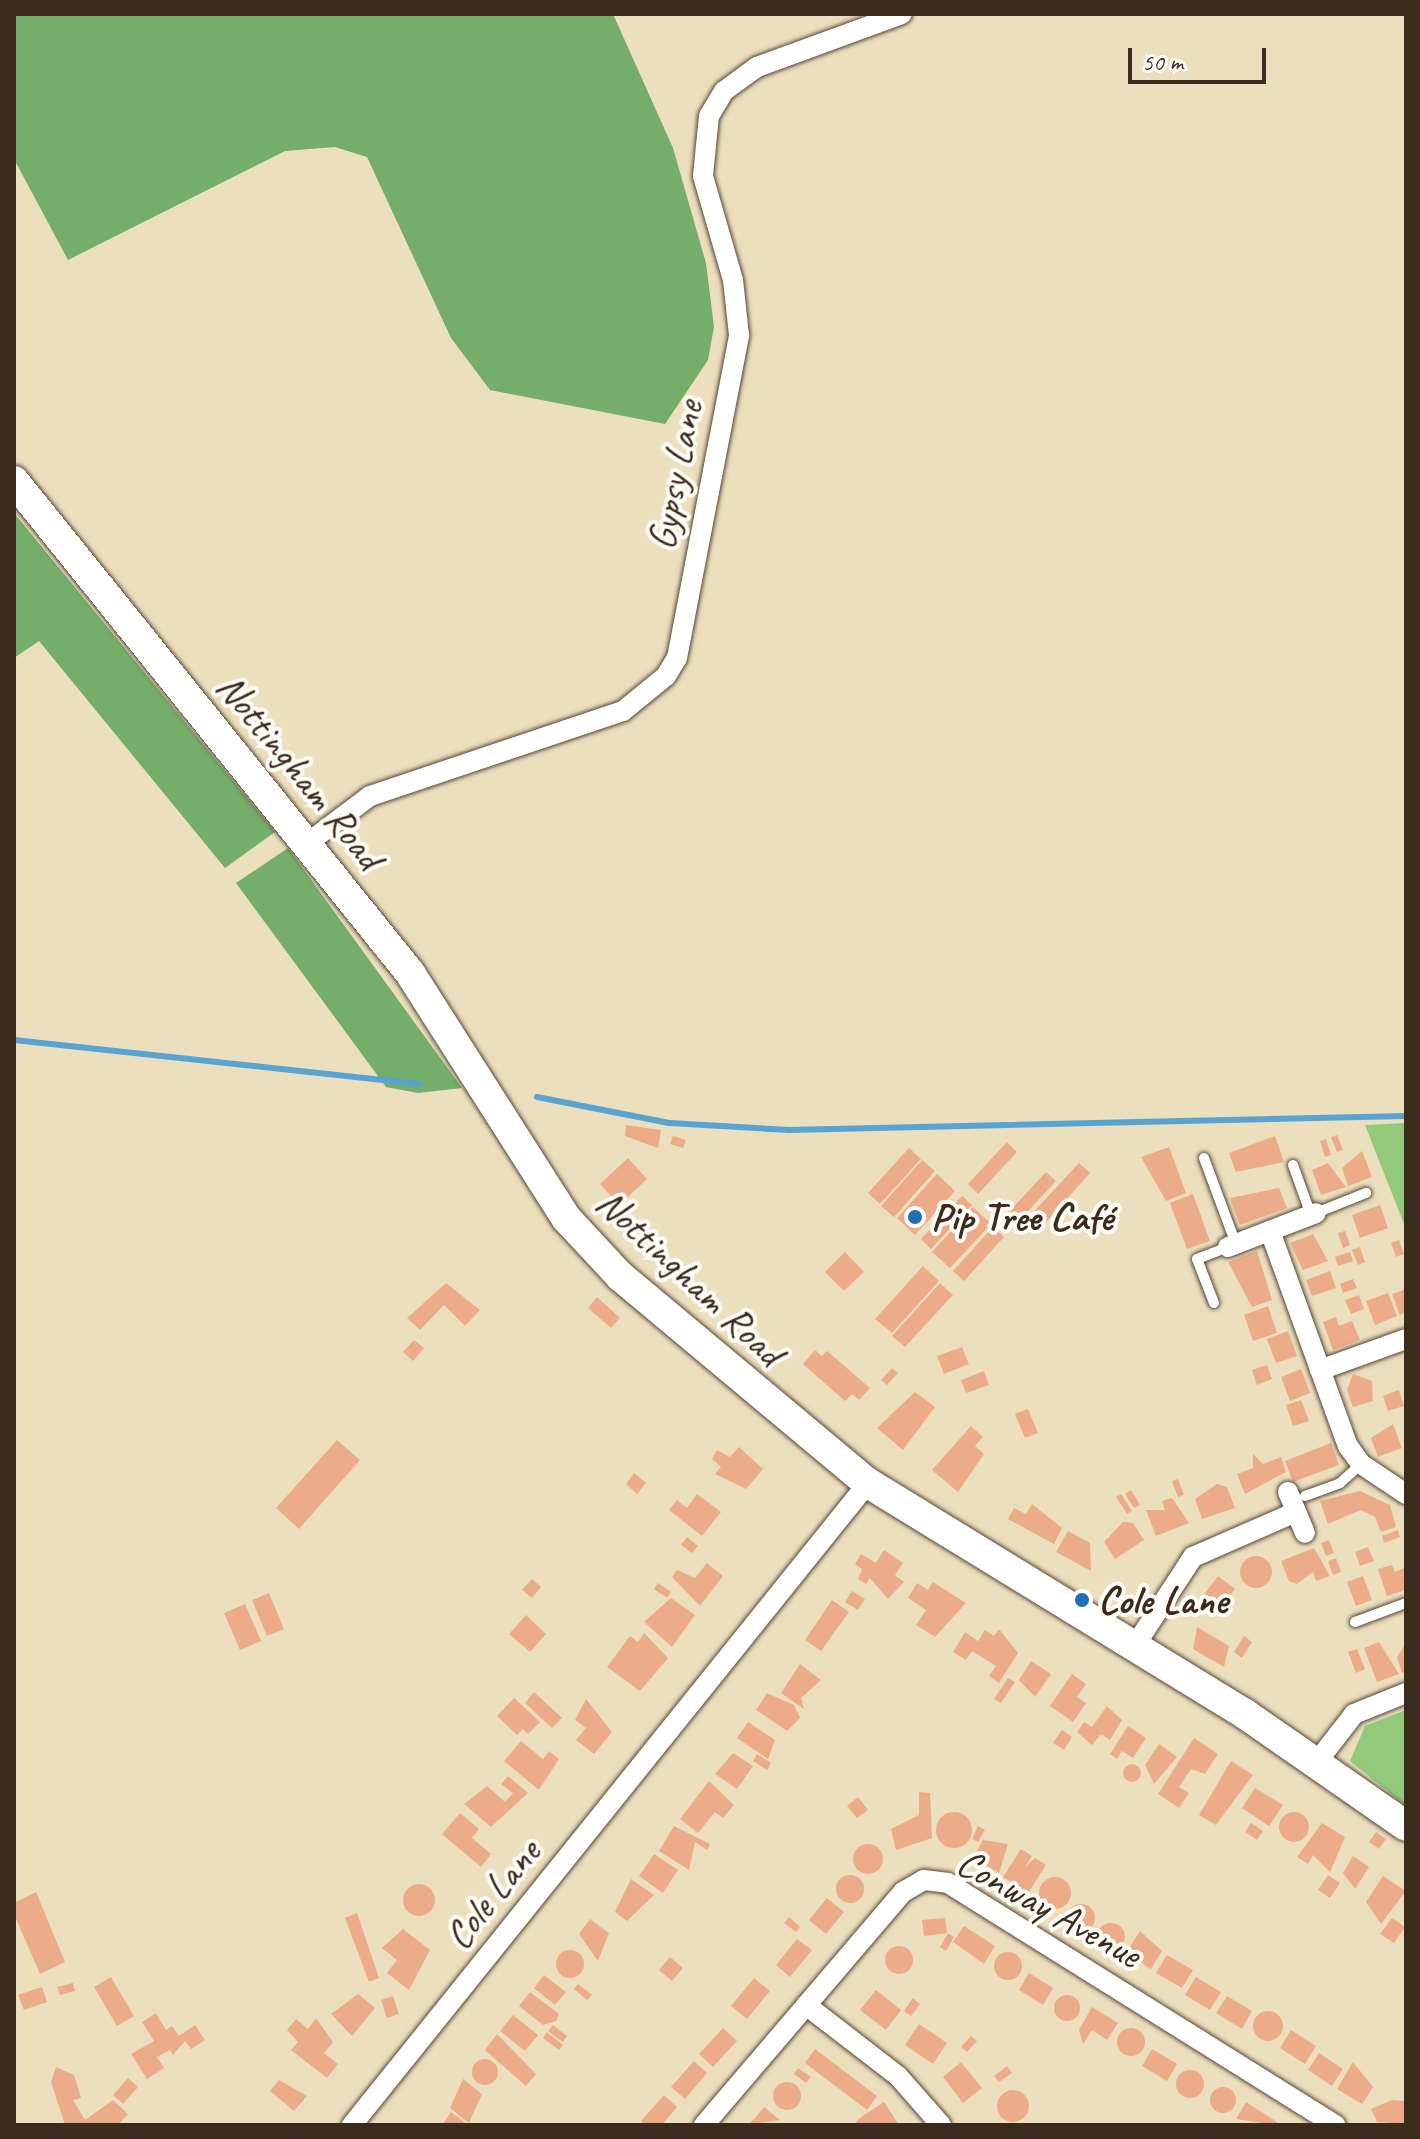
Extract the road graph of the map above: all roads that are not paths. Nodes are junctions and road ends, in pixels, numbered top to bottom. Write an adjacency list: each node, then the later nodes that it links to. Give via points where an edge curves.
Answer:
1 (902, 14): 3 (street, Gypsy Lane, via 757,67 724,91 709,116 703,176 733,280 739,335 677,658 666,676 623,711 370,796)
2 (14, 481): 3 (main road, Nottingham Road)
3 (309, 842): 14 (main road, Nottingham Road, via 430,1003 582,1237 721,1367)
4 (1204, 1158): 9 (lane)
5 (1293, 1165): 7 (lane)
6 (1366, 1193): 7 (lane)
7 (1314, 1214): 8 (street)
8 (1270, 1231): 9 (street); 12 (street)
9 (1232, 1246): 10 (lane, via 1197,1259)
10 (1214, 1303)
11 (1405, 1342): 12 (street)
12 (1320, 1370): 13 (street)
13 (1361, 1464): 15 (street); 16 (lane, via 1340,1483)
14 (868, 1483): 20 (main road, Nottingham Road); 25 (street, Cole Lane)
15 (1406, 1494)
16 (1297, 1500): 17 (street); 20 (street, via 1193,1557)
17 (1305, 1533)
18 (1406, 1603): 19 (lane)
19 (1355, 1622)
20 (1134, 1647): 22 (main road, Nottingham Road)
21 (1406, 1693): 22 (street, via 1354,1714)
22 (1316, 1763): 23 (main road, Nottingham Road)
23 (1406, 1826)
24 (806, 2005): 26 (street, Conway Avenue); 27 (street, via 898,2076); 28 (street, Conway Avenue, via 910,1886 948,1883)
25 (352, 2125)
26 (704, 2125)
27 (941, 2125)
28 (1336, 2125)

